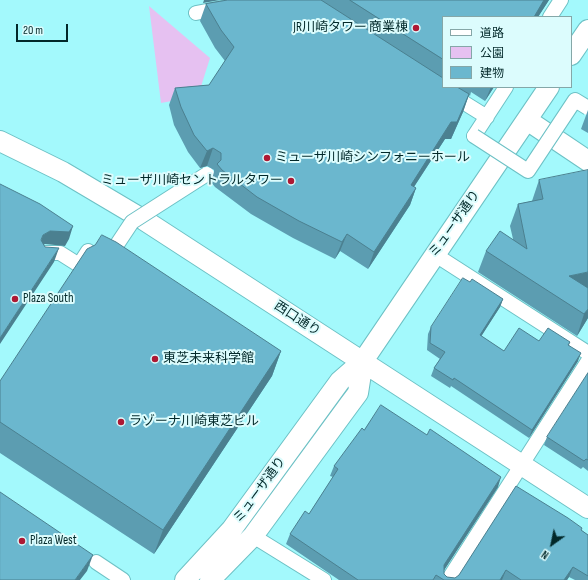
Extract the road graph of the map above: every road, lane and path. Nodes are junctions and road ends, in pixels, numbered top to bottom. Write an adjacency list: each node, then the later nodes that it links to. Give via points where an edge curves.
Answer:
1 (561, 0): 4 (street)
2 (233, 6): 3 (street)
3 (196, 13)
4 (551, 16)
5 (440, 88): 9 (street)
6 (505, 88): 9 (street)
7 (548, 88): 10 (street, ミューザ通り)
8 (588, 108): 9 (street, bridge, via 575,100 528,171 474,136)
9 (487, 117)
10 (527, 120): 12 (street); 15 (street, ミューザ通り)
11 (0, 141): 17 (street, 西口通り, via 62,172 115,203)
12 (588, 161)
13 (207, 174): 14 (street, bridge, via 132,222 108,258 90,248 79,265 60,253)
14 (45, 253)
15 (434, 254): 16 (street); 17 (street, ミューザ通り)
16 (588, 353)
17 (363, 361): 19 (street, 西口通り); 21 (street, ミューザ通り, via 358,393); 24 (street, ミューザ通り, via 340,381 232,529)
18 (588, 361): 19 (street)
19 (522, 465): 20 (street, 西口通り); 27 (street)
20 (588, 508)
21 (252, 536): 25 (street, ミューザ通り); 26 (street)
22 (96, 562): 23 (street)
23 (123, 580)
24 (185, 580)
25 (210, 580)
26 (324, 580)
27 (448, 580)

